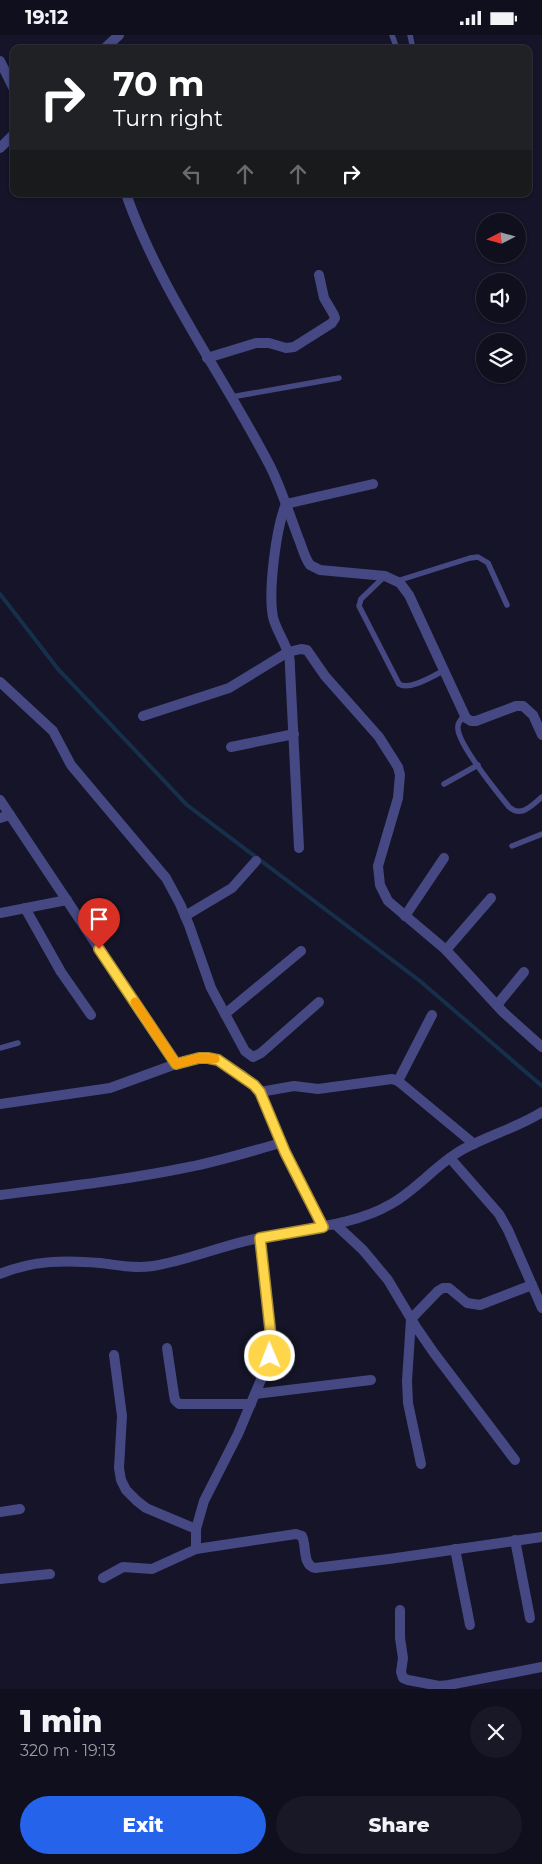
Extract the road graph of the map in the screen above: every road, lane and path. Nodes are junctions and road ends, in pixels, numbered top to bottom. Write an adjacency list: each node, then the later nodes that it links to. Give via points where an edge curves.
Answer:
1 (119, 35): 2 (street)
2 (108, 45)
3 (0, 61): 4 (street)
4 (10, 81)
5 (10, 138): 6 (street)
6 (0, 148)
7 (127, 197): 9 (street, via 148,249)
8 (319, 275): 9 (street, via 324,298 334,318 324,329 294,347 256,343)
9 (207, 358): 11 (street)
10 (339, 378): 11 (lane)
11 (232, 397): 13 (street, via 273,471)
12 (373, 484): 13 (street)
13 (286, 503): 14 (street, via 308,562 313,567 324,571); 17 (street, via 275,555 272,611)
14 (385, 576): 15 (street); 18 (lane, via 358,606 399,684 409,687)
15 (397, 581): 16 (lane, via 478,557 488,563); 18 (street, via 409,595)
16 (508, 605)
17 (288, 652): 20 (street, via 229,688); 22 (street); 40 (street, via 309,651 325,676 378,737 398,767 398,798 378,872 388,901)
18 (443, 671): 21 (street)
19 (0, 683): 39 (street, via 53,731 72,765 166,878)
20 (143, 716)
21 (464, 716): 23 (street, via 476,721 523,706 534,715); 25 (lane, via 459,721 458,731)
22 (294, 733): 24 (street); 32 (street)
23 (542, 735)
24 (231, 747)
25 (478, 765): 26 (lane); 27 (lane, via 513,811 521,812)
26 (444, 784)
27 (542, 797)
28 (0, 800): 29 (street)
29 (5, 816): 36 (street)
30 (542, 834): 31 (lane)
31 (512, 846)
32 (299, 848)
33 (444, 858): 40 (street)
34 (256, 861): 39 (street, via 232,887)
35 (491, 898): 41 (street)
36 (67, 900): 37 (street); 52 (street)
37 (25, 908): 38 (street); 47 (street, via 61,972)
38 (0, 913)
39 (185, 916): 46 (street, via 211,988)
40 (405, 916): 41 (street)
41 (446, 950): 45 (street)
42 (301, 951): 46 (street)
43 (524, 972): 45 (street)
44 (319, 1002): 46 (street, via 253,1057 245,1051)
45 (497, 1005): 49 (street)
46 (225, 1014)
47 (91, 1015)
48 (432, 1015): 53 (street)
49 (541, 1042)
50 (18, 1043): 51 (lane)
51 (0, 1048)
52 (176, 1064): 54 (street, via 199,1058 218,1060 242,1075); 55 (street, via 110,1088)
53 (398, 1081): 54 (street, via 387,1079 318,1089 294,1086); 58 (street)
54 (260, 1092): 57 (street)
55 (0, 1104)
56 (542, 1114): 58 (street)
57 (282, 1143): 60 (street, via 155,1174); 62 (street)
58 (474, 1144): 59 (street)
59 (450, 1158): 61 (street, via 390,1204); 65 (street, via 499,1214)
60 (0, 1195)
61 (335, 1224): 62 (street); 67 (street, via 388,1280)
62 (323, 1227): 63 (street)
63 (260, 1238): 64 (street, via 138,1268 79,1261 40,1262); 71 (street, via 271,1337 270,1356)
64 (1, 1270)
65 (532, 1285): 66 (street); 67 (street, via 480,1305 467,1303 449,1288 443,1288)
66 (542, 1308)
67 (411, 1319): 72 (street); 73 (street, via 408,1403)
68 (167, 1348): 71 (street, via 174,1395 179,1404)
69 (114, 1355): 76 (street, via 122,1416 121,1480 126,1490 146,1508)
70 (371, 1380): 71 (street)
71 (253, 1399): 76 (street, via 204,1501)
72 (515, 1460)
73 (421, 1464)
74 (20, 1509): 75 (street)
75 (0, 1512)
76 (196, 1529): 79 (street)
77 (542, 1537): 78 (street)
78 (515, 1540): 80 (street); 85 (street)
79 (196, 1549): 80 (street, via 300,1535 307,1563 315,1568); 82 (street, via 152,1569 123,1567)
80 (455, 1549): 86 (street)
81 (50, 1573): 83 (street)
82 (103, 1578)
83 (0, 1579)
84 (400, 1609): 87 (street, via 402,1675 408,1680 439,1686)
85 (530, 1618)
86 (470, 1625)
87 (542, 1667)

